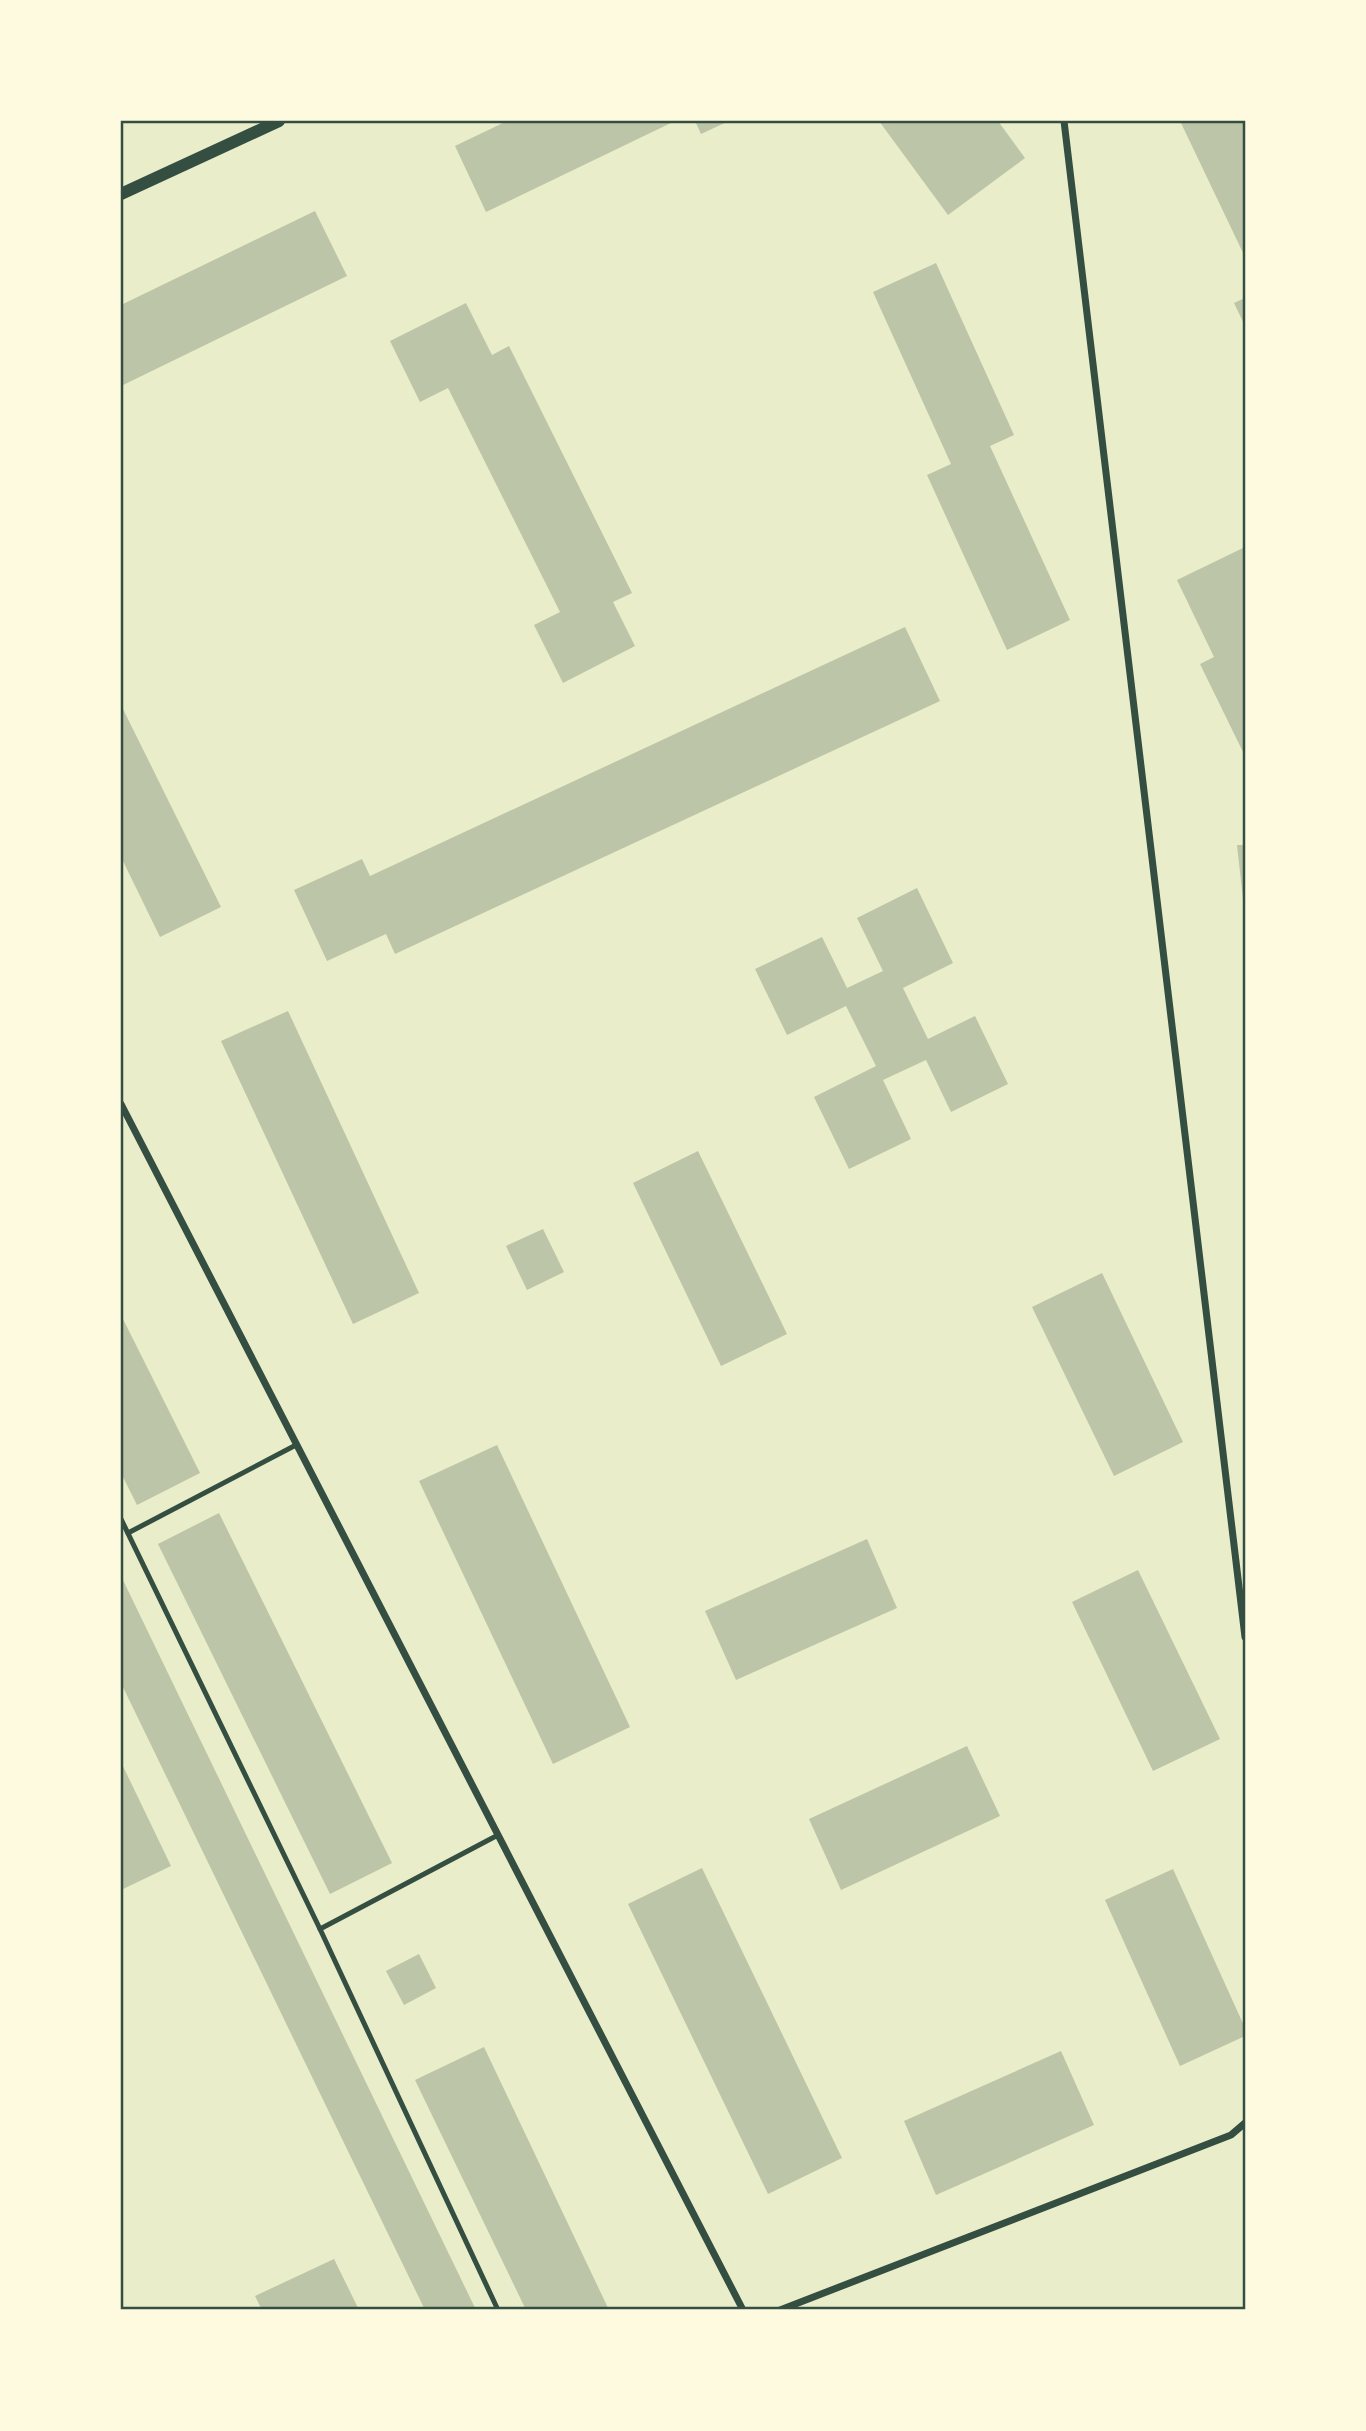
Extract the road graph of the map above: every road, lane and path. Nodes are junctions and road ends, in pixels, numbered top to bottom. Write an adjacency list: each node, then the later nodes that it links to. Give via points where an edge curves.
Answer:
1 (279, 121): 3 (street)
2 (1064, 121): 8 (street)
3 (121, 194)
4 (121, 1104): 5 (street)
5 (296, 1445): 7 (lane); 9 (street)
6 (121, 1519): 7 (lane)
7 (128, 1533): 10 (lane)
8 (1245, 1637)
9 (498, 1835): 10 (lane); 13 (street)
10 (320, 1929): 12 (lane)
11 (1245, 2123): 14 (street, via 1231,2135)
12 (498, 2310)
13 (743, 2310)
14 (780, 2310)

